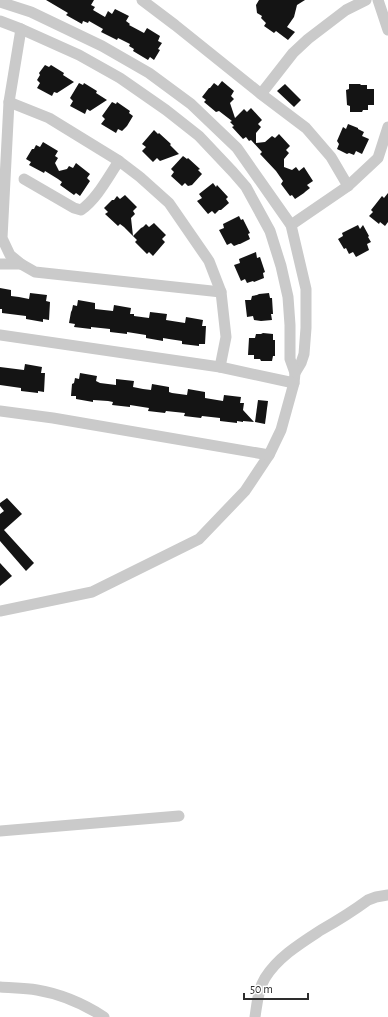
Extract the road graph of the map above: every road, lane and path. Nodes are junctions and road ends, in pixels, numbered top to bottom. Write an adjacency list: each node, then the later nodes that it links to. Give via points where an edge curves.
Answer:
1 (142, 0): 8 (street)
2 (366, 0): 8 (street, via 346,10 308,39)
3 (378, 0): 7 (street)
4 (0, 2): 11 (street, via 31,12 102,46 149,73 191,104)
5 (0, 21): 6 (street)
6 (21, 29): 9 (street); 12 (street, via 79,54 120,78 166,110)
7 (388, 30)
8 (261, 94): 15 (street, via 306,128 331,158)
9 (9, 102): 13 (street, via 49,118); 18 (street, via 2,238 10,255)
10 (388, 127): 15 (street, via 378,158)
11 (222, 135): 12 (street); 16 (street, via 237,148)
12 (209, 146): 22 (street, via 246,187 270,231 288,297 290,359)
13 (119, 161): 14 (street, via 93,200 81,210); 19 (street, via 169,203 210,261)
14 (24, 179)
15 (348, 186): 16 (street)
16 (292, 225): 22 (street, via 306,290 304,354)
17 (0, 264): 18 (street)
18 (21, 264): 19 (street, via 35,272)
19 (221, 292): 21 (street, via 226,337)
20 (0, 335): 21 (street)
21 (220, 367): 22 (street)
22 (295, 378): 24 (street, via 281,430)
23 (0, 411): 24 (street)
24 (269, 455): 25 (street, via 245,491 199,539 92,592)
25 (0, 611)
26 (179, 816): 27 (street)
27 (0, 831)
28 (388, 895): 31 (street, via 368,900 286,954 272,968 261,986)
29 (0, 987): 30 (street, via 38,990 67,998)
30 (104, 1017)
31 (255, 1017)

